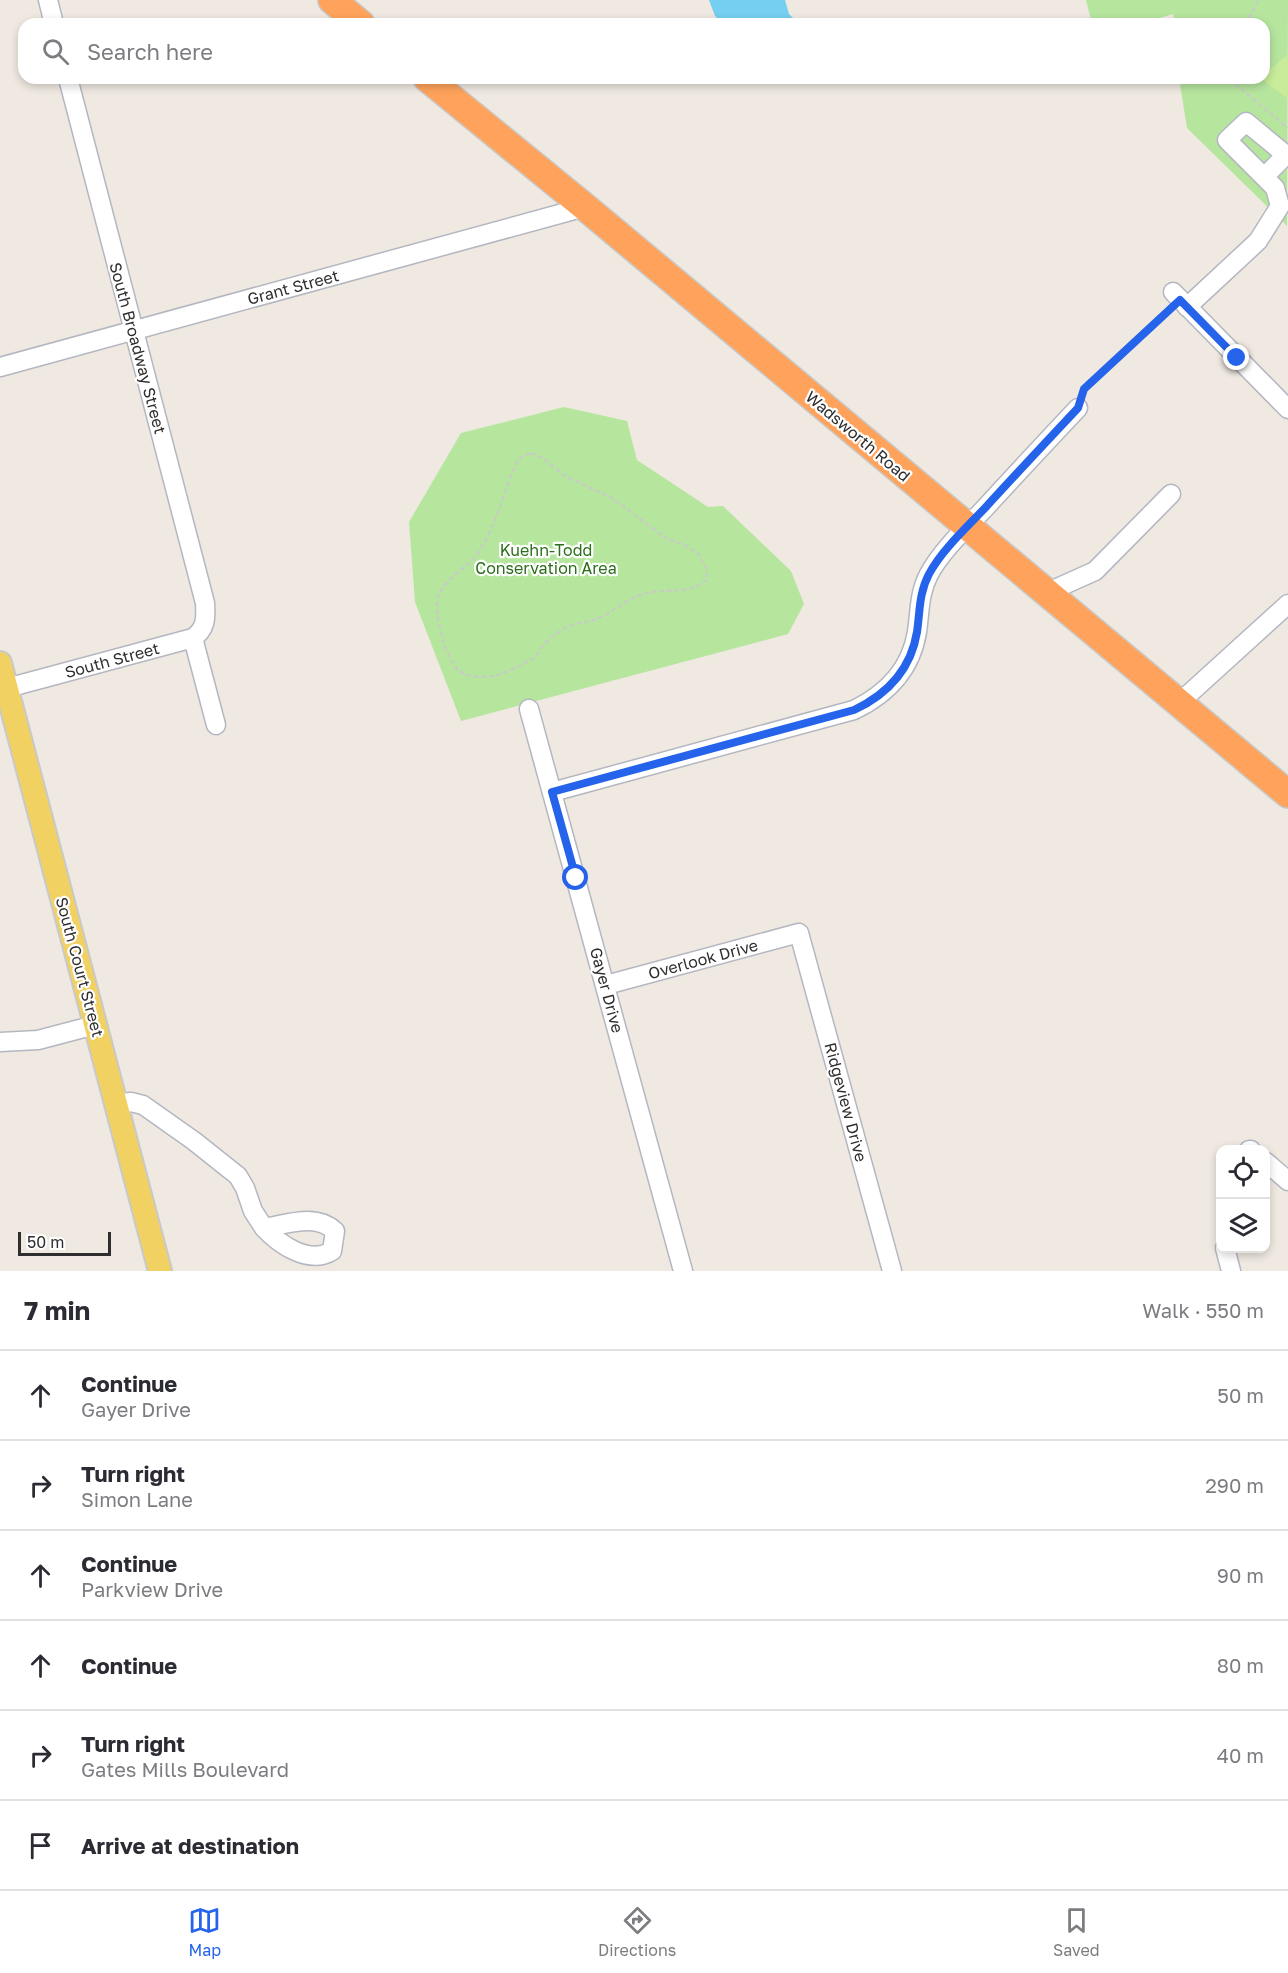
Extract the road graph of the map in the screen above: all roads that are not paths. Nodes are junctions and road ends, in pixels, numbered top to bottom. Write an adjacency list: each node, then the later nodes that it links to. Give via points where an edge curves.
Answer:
1 (48, 0): 3 (street)
2 (332, 0): 4 (highway)
3 (52, 18)
4 (354, 18)
5 (70, 84): 9 (street, South Broadway Street)
6 (434, 84): 8 (highway, Wadsworth Road)
7 (1264, 177): 12 (street, via 1275,188 1280,206 1270,225 1239,261 1180,300)
8 (585, 207): 9 (street, Grant Street); 14 (highway, Wadsworth Road)
9 (133, 330): 10 (street, Grant Street); 17 (street, South Broadway Street, via 205,603 206,619 201,633)
10 (0, 367)
11 (1078, 408): 14 (street)
12 (1288, 409)
13 (1172, 494): 15 (street, via 1095,571)
14 (967, 526): 15 (highway, Wadsworth Road); 23 (street, via 937,562 923,589 907,663 897,679 869,703)
15 (1046, 592): 20 (highway, Wadsworth Road)
16 (1288, 604): 20 (street)
17 (193, 638): 19 (street, South Street); 22 (street)
18 (0, 663): 19 (main road, South Court Street)
19 (7, 688): 27 (main road, South Court Street)
20 (1179, 703): 24 (highway, Wadsworth Road)
21 (529, 709): 23 (street, Gayer Drive)
22 (216, 725)
23 (552, 792): 26 (street, Gayer Drive)
24 (1288, 794)
25 (799, 933): 26 (street, Overlook Drive); 36 (street, Ridgeview Drive)
26 (606, 985): 35 (street, Gayer Drive)
27 (95, 1025): 28 (street, via 38,1040); 29 (main road, South Court Street)
28 (0, 1042)
29 (116, 1104): 32 (street, via 143,1105 238,1176); 34 (main road, South Court Street)
30 (1270, 1165): 31 (street)
31 (1288, 1181)
32 (264, 1228)
33 (1226, 1253): 37 (street)
34 (160, 1271)
35 (683, 1271)
36 (892, 1271)
37 (1231, 1271)

